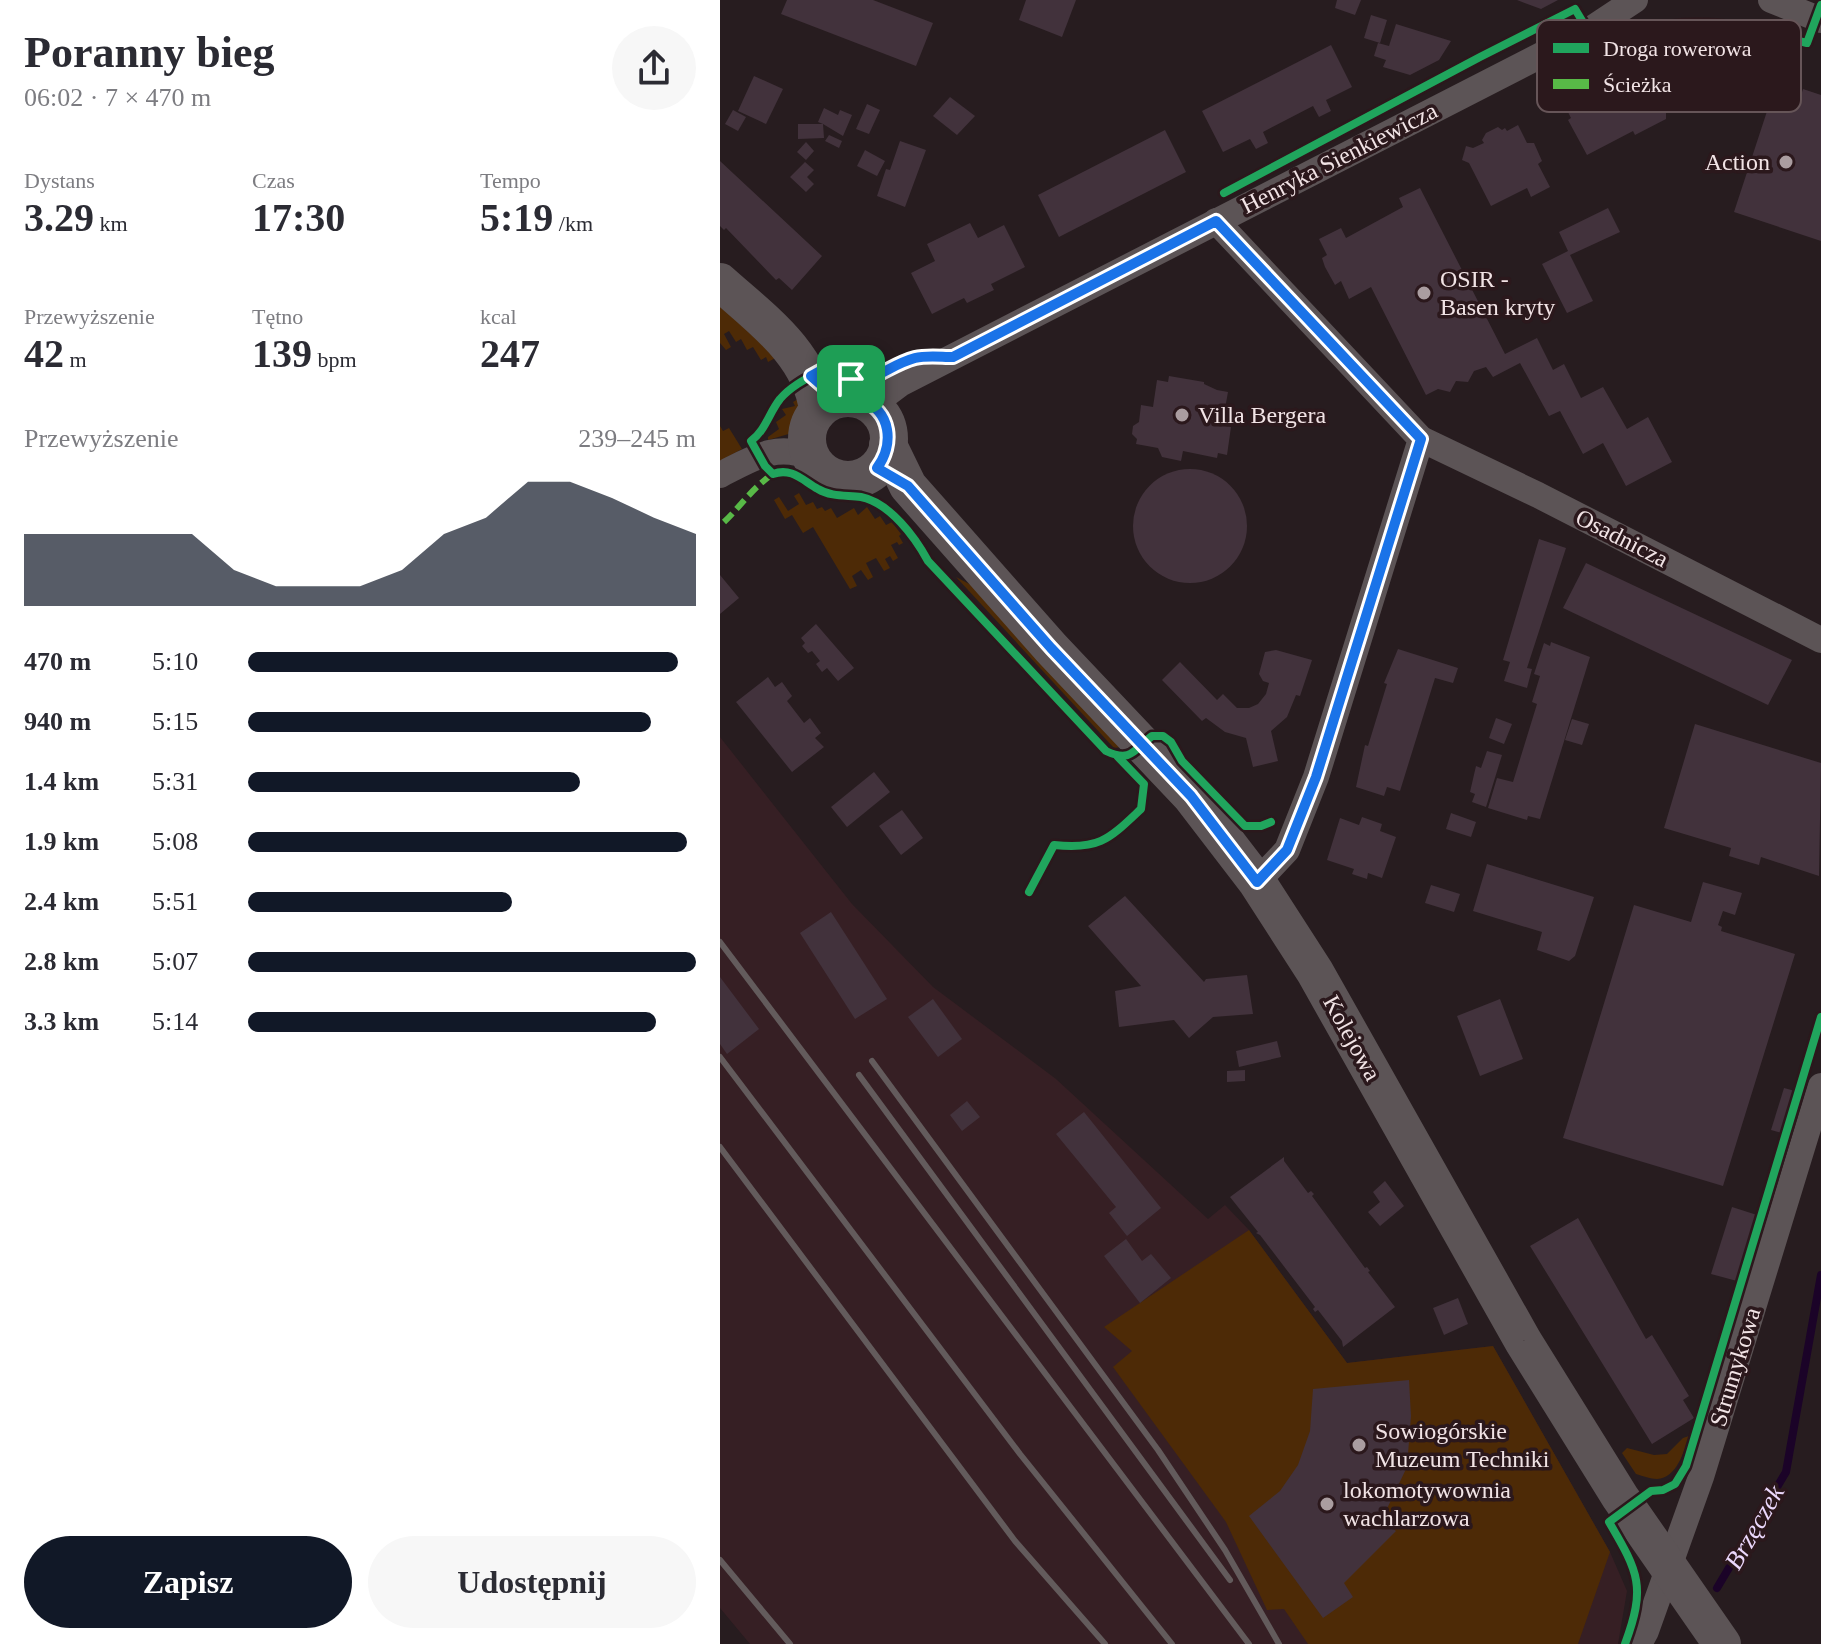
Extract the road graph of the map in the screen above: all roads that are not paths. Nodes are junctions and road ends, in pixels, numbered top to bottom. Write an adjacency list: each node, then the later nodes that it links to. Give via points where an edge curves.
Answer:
1 (1635, 0): 3 (street, Henryka Sienkiewicza)
2 (1771, 0): 4 (street)
3 (1605, 20)
4 (1821, 20)
5 (1537, 57): 6 (street, Henryka Sienkiewicza)
6 (1216, 221): 8 (street, Henryka Sienkiewicza, via 900,384); 9 (street, Osadnicza)
7 (720, 282): 8 (street)
8 (835, 398): 10 (street, via 811,420); 11 (street, via 886,423)
9 (1421, 439): 13 (street, Osadnicza); 14 (street, via 1316,777 1287,850)
10 (811, 458): 11 (street, via 841,480); 12 (street, via 772,451)
11 (891, 466): 14 (street, Kolejowa, via 1191,796)
12 (720, 475)
13 (1821, 640)
14 (1257, 882): 16 (street, Kolejowa, via 1315,972 1523,1341)
15 (1821, 1086): 16 (street, Strumykowa)
16 (1669, 1568): 17 (street, Strumykowa); 18 (street, Kolejowa)
17 (1639, 1644)
18 (1722, 1644)

